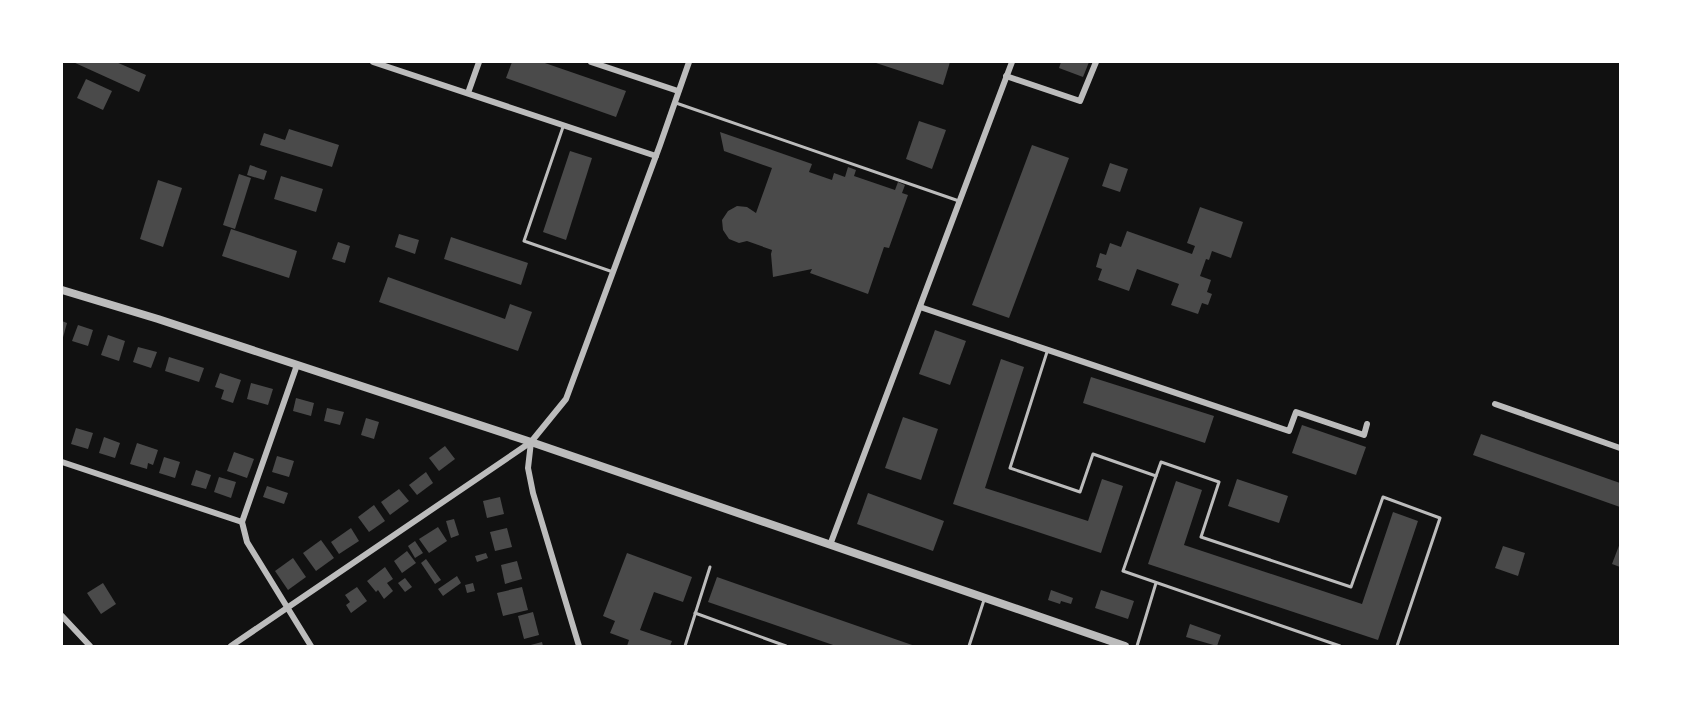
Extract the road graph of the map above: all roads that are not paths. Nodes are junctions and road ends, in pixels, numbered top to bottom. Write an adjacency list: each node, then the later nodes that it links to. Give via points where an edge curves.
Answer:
1 (373, 62): 9 (street)
2 (479, 62): 9 (street)
3 (591, 62): 8 (street)
4 (689, 62): 8 (street)
5 (1012, 62): 7 (street)
6 (1095, 62): 7 (street, via 1080,101)
7 (1006, 76): 13 (street)
8 (678, 91): 10 (street)
9 (468, 93): 11 (street)
10 (675, 102): 12 (street); 13 (lane)
11 (564, 125): 12 (street); 14 (lane, via 524,241)
12 (656, 156): 14 (street)
13 (959, 201): 16 (street)
14 (613, 272): 21 (street, via 566,399)
15 (62, 290): 18 (street)
16 (920, 307): 17 (street); 26 (street)
17 (1048, 350): 20 (street, via 1289,431 1296,412 1364,435); 24 (lane, via 1010,468 1080,492 1093,454)
18 (297, 365): 21 (street); 25 (street)
19 (1495, 404): 22 (street)
20 (1367, 424)
21 (531, 442): 26 (street); 30 (street); 36 (street, via 528,468 533,493)
22 (1620, 448)
23 (62, 462): 25 (street)
24 (1156, 476): 28 (lane, via 1123,571); 43 (lane, via 1161,462 1219,482 1201,537 1351,587 1383,497 1440,518)
25 (242, 522): 30 (street, via 247,542)
26 (830, 545): 29 (street)
27 (710, 567): 31 (lane)
28 (1156, 583): 41 (lane); 42 (lane)
29 (985, 598): 39 (lane); 40 (street)
30 (288, 609): 34 (street); 35 (street)
31 (695, 613): 37 (lane); 38 (lane)
32 (62, 616): 33 (street)
33 (90, 646)
34 (231, 646)
35 (311, 646)
36 (579, 646)
37 (685, 646)
38 (786, 646)
39 (969, 646)
40 (1125, 646)
41 (1137, 646)
42 (1340, 646)
43 (1397, 646)

